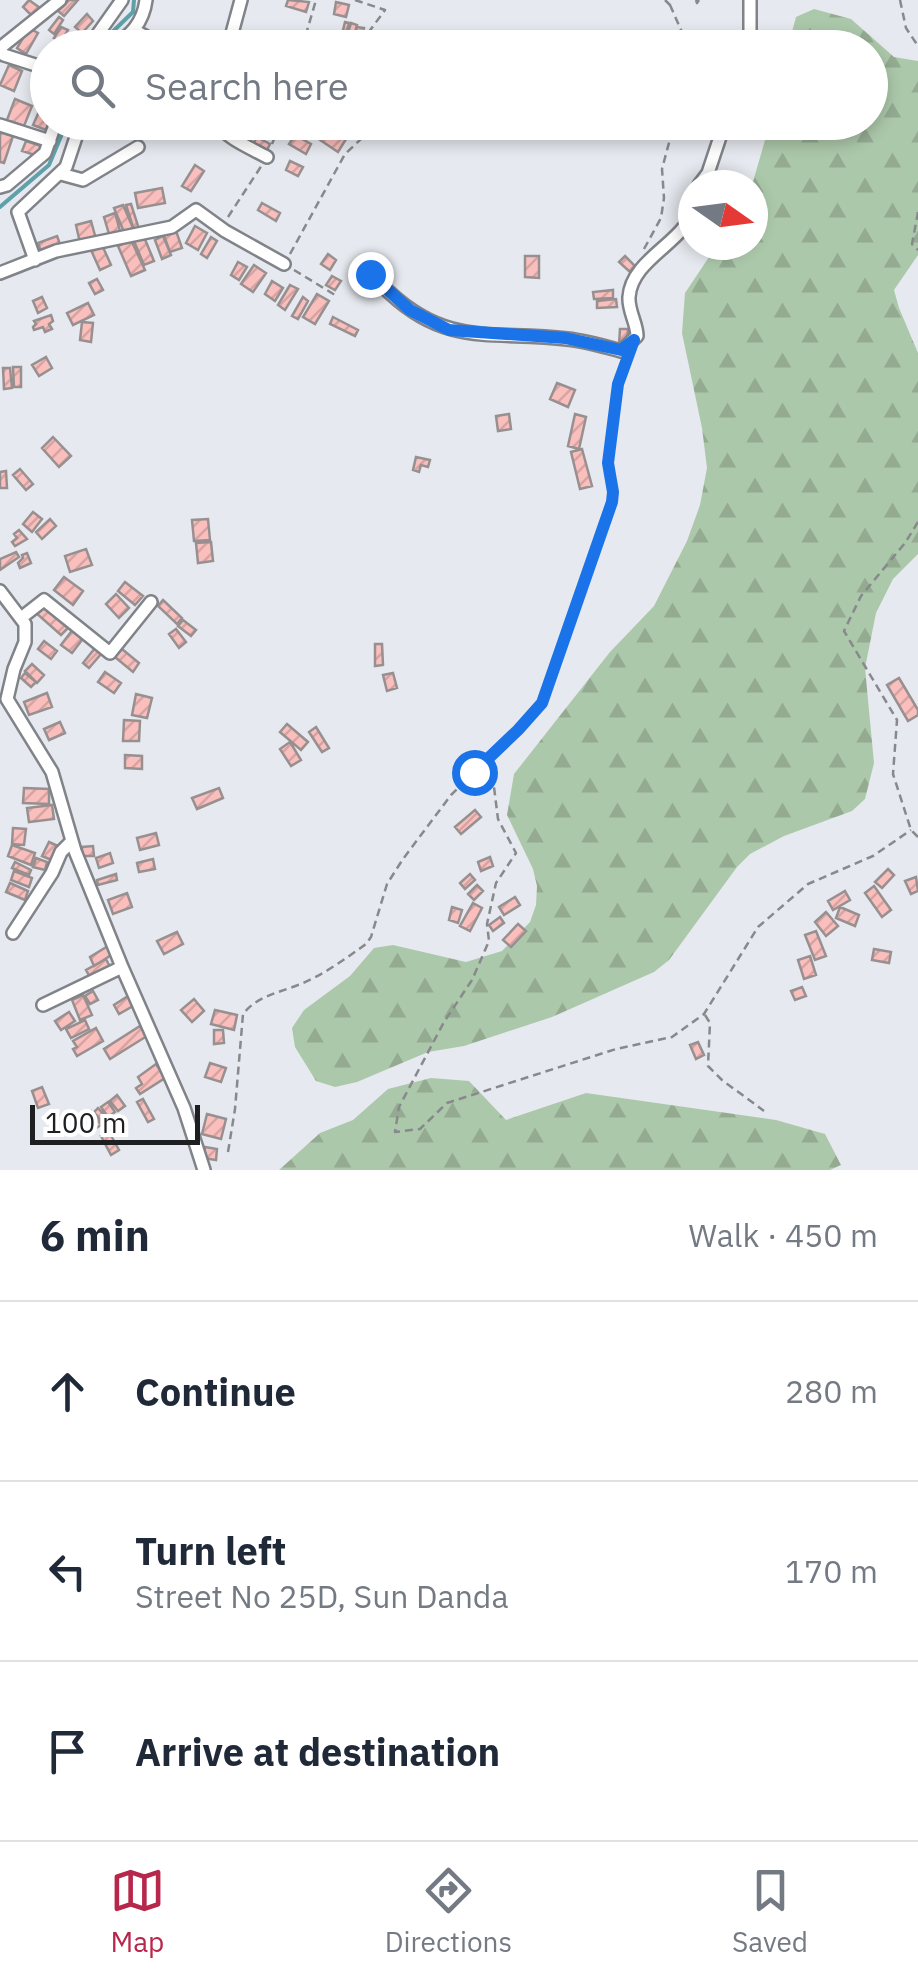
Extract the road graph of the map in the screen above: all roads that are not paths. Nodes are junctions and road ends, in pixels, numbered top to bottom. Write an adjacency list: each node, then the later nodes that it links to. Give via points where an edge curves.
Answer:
1 (60, 0): 10 (street)
2 (146, 0): 7 (street)
3 (241, 0): 8 (street)
4 (750, 0): 9 (street)
5 (117, 1): 6 (street)
6 (99, 30)
7 (134, 30)
8 (233, 30)
9 (750, 30)
10 (0, 50): 11 (street)
11 (30, 63)
12 (0, 126): 13 (street)
13 (30, 135)
14 (47, 140): 18 (street)
15 (75, 140): 22 (street)
16 (236, 140): 20 (street)
17 (719, 140): 21 (street)
18 (50, 141): 23 (street, via 38,161)
19 (138, 147): 22 (street, via 83,180)
20 (266, 157)
21 (707, 170)
22 (61, 174): 25 (street, via 18,212)
23 (0, 188)
24 (678, 234): 27 (street, via 632,282 628,302 637,330 621,350 565,338 449,330 410,310)
25 (35, 260): 26 (street, via 172,227 196,210); 28 (street)
26 (284, 264)
27 (364, 264)
28 (0, 273)
29 (0, 591): 31 (street)
30 (151, 602): 31 (street, via 110,653 44,600)
31 (21, 618): 32 (street, via 25,642 7,699 52,772)
32 (72, 841): 33 (street); 34 (street)
33 (12, 934)
34 (122, 967): 35 (street); 36 (street)
35 (44, 1005)
36 (204, 1170)

